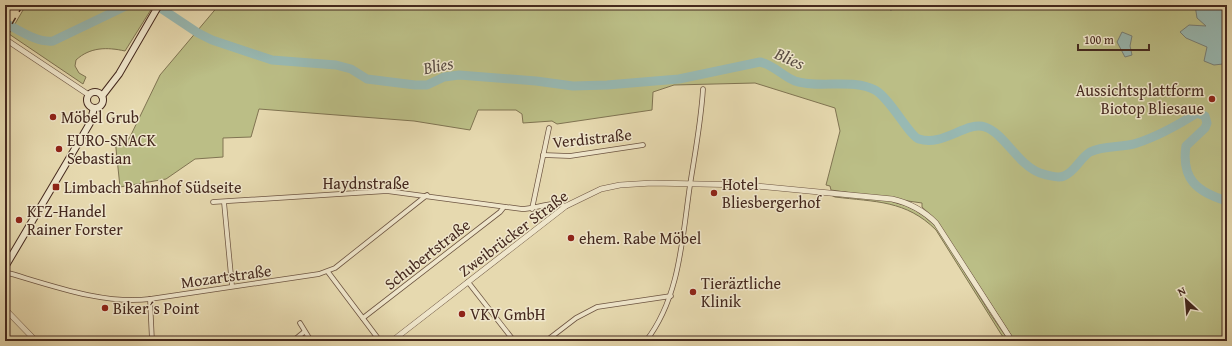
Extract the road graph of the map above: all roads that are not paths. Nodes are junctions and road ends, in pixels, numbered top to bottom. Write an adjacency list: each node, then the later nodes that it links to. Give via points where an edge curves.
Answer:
1 (159, 5): 5 (main road, via 116,78)
2 (5, 39): 4 (street)
3 (703, 89): 10 (street, via 700,133)
4 (89, 95): 5 (main road, via 95,92); 6 (main road, via 88,103)
5 (102, 96): 6 (main road, via 102,104)
6 (94, 108): 17 (main road, via 90,123)
7 (549, 128): 9 (street)
8 (643, 145): 9 (street, Verdistraße, via 570,156)
9 (543, 155): 16 (street)
10 (690, 183): 14 (street, Zweibrücker Straße, via 620,185 590,194); 22 (street); 37 (street, Zweibrücker Straße, via 832,192 910,204 936,223)
11 (426, 195): 13 (street, Haydnstraße, via 364,192); 15 (street, Haydnstraße); 19 (street, Mozartstraße)
12 (213, 202): 13 (street, Haydnstraße)
13 (224, 202): 21 (street)
14 (566, 206): 16 (street, Haydnstraße, via 555,204); 20 (street, Zweibrücker Straße)
15 (504, 207): 16 (street, Haydnstraße); 25 (street, Schubertstraße)
16 (532, 209)
17 (5, 267)
18 (5, 272): 23 (street, Mozartstraße, via 97,297 124,301)
19 (328, 272): 21 (street, Mozartstraße); 25 (street)
20 (468, 282): 33 (street, Zweibrücker Straße); 34 (street)
21 (232, 286): 23 (street, Mozartstraße)
22 (671, 296): 35 (street, via 598,307 576,318); 36 (street, via 662,319)
23 (150, 299): 29 (street)
24 (5, 309): 28 (street)
25 (363, 318): 32 (street)
26 (300, 323): 27 (street)
27 (304, 332): 30 (street); 31 (street)
28 (36, 341)
29 (152, 341)
30 (293, 341)
31 (311, 341)
32 (380, 341)
33 (392, 341)
34 (514, 341)
35 (546, 341)
36 (646, 341)
37 (1012, 341)

